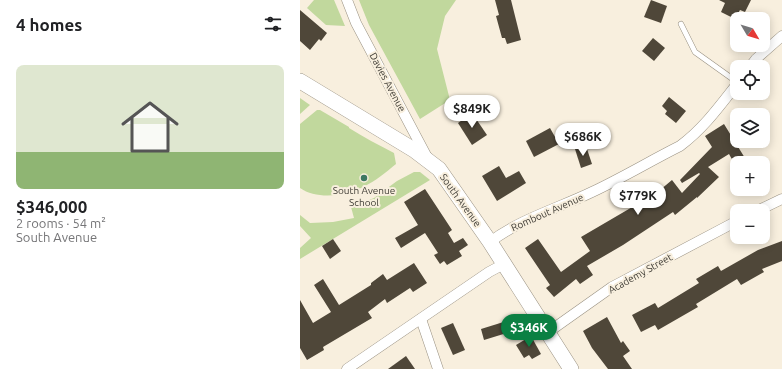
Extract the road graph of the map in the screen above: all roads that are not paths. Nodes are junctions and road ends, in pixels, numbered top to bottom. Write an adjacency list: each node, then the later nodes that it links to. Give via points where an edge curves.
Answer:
1 (347, 0): 8 (street, Davies Avenue, via 356,23)
2 (681, 24): 5 (lane, via 695,52)
3 (782, 36): 4 (street)
4 (755, 60)
5 (730, 78)
6 (300, 81): 8 (street, South Avenue)
7 (730, 92): 12 (street, Rombout Avenue, via 708,121 680,146 592,192 502,233)
8 (430, 162): 12 (street, South Avenue, via 438,169)
9 (782, 199): 10 (street)
10 (770, 205)
11 (730, 225): 15 (street, Academy Street, via 612,287)
12 (490, 242): 13 (street, South Avenue)
13 (504, 264): 14 (street); 15 (street, South Avenue)
14 (421, 319): 16 (street); 17 (street)
15 (547, 333): 18 (street, South Avenue)
16 (347, 369)
17 (438, 369)
18 (572, 369)

